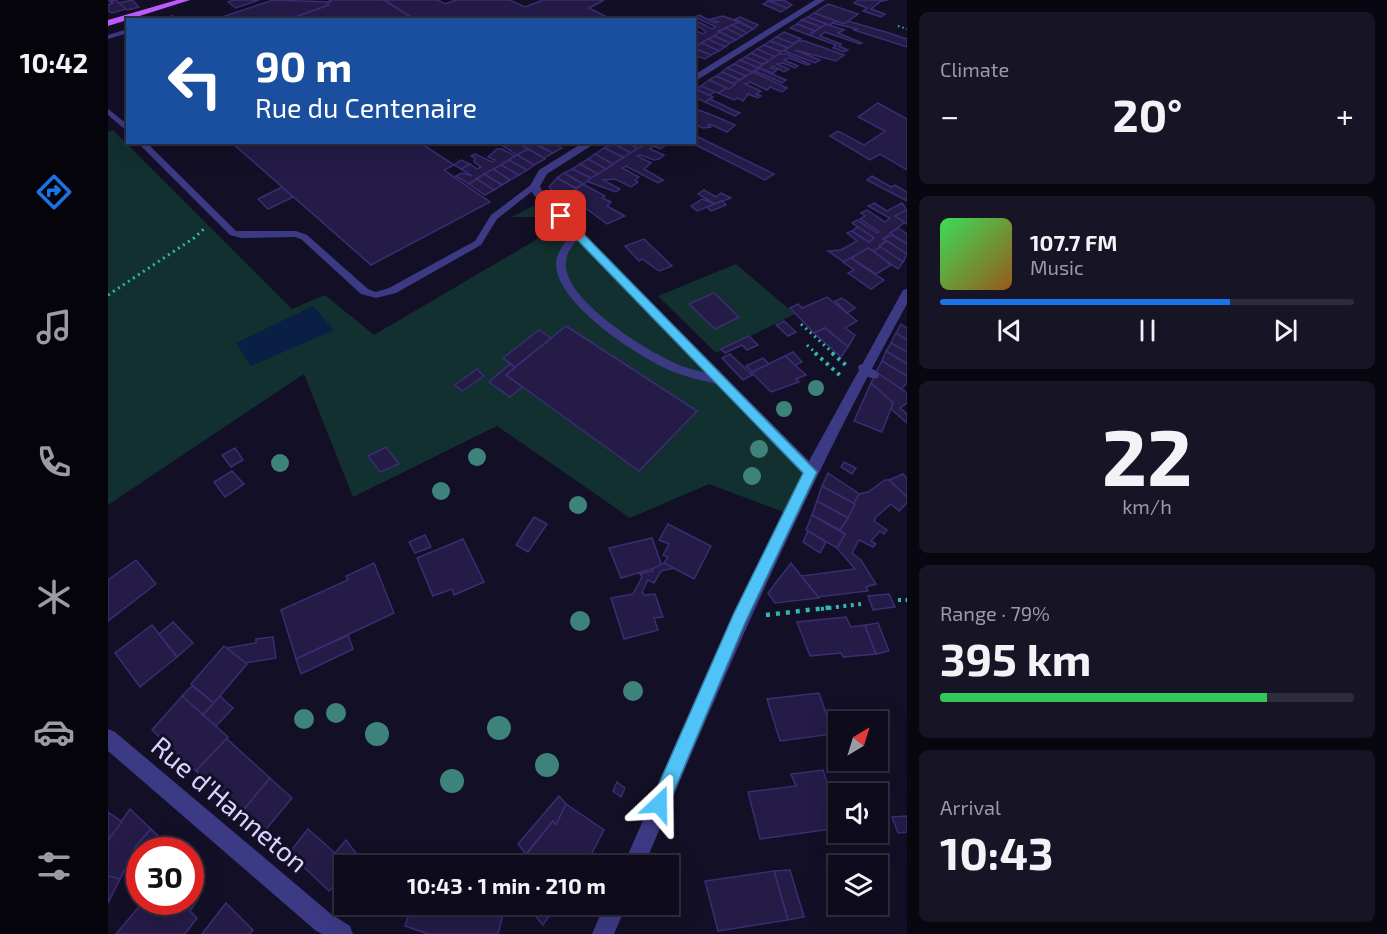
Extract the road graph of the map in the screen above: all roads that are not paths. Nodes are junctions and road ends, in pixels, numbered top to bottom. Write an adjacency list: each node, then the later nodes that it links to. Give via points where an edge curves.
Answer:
1 (186, 0): 5 (main road)
2 (799, 0): 4 (street)
3 (821, 0): 4 (street)
4 (812, 6): 8 (street)
5 (108, 23)
6 (126, 32): 7 (lane)
7 (108, 37)
8 (696, 78)
9 (108, 111): 10 (lane)
10 (126, 128)
11 (143, 144): 13 (lane, via 233,233 304,237 365,292 376,295 392,291 478,243 494,217)
12 (589, 144): 13 (street, via 543,172)
13 (535, 186): 14 (street, via 538,194)
14 (577, 233): 16 (street); 16 (lane, via 563,253 561,267 582,304 603,324 666,364)
15 (907, 292): 17 (street)
16 (722, 381): 17 (street)
17 (810, 472): 19 (street, via 740,618)
18 (108, 739): 21 (street, Rue d'Hanneton)
19 (638, 855)
20 (611, 915): 22 (street)
21 (342, 934)
22 (603, 934)

